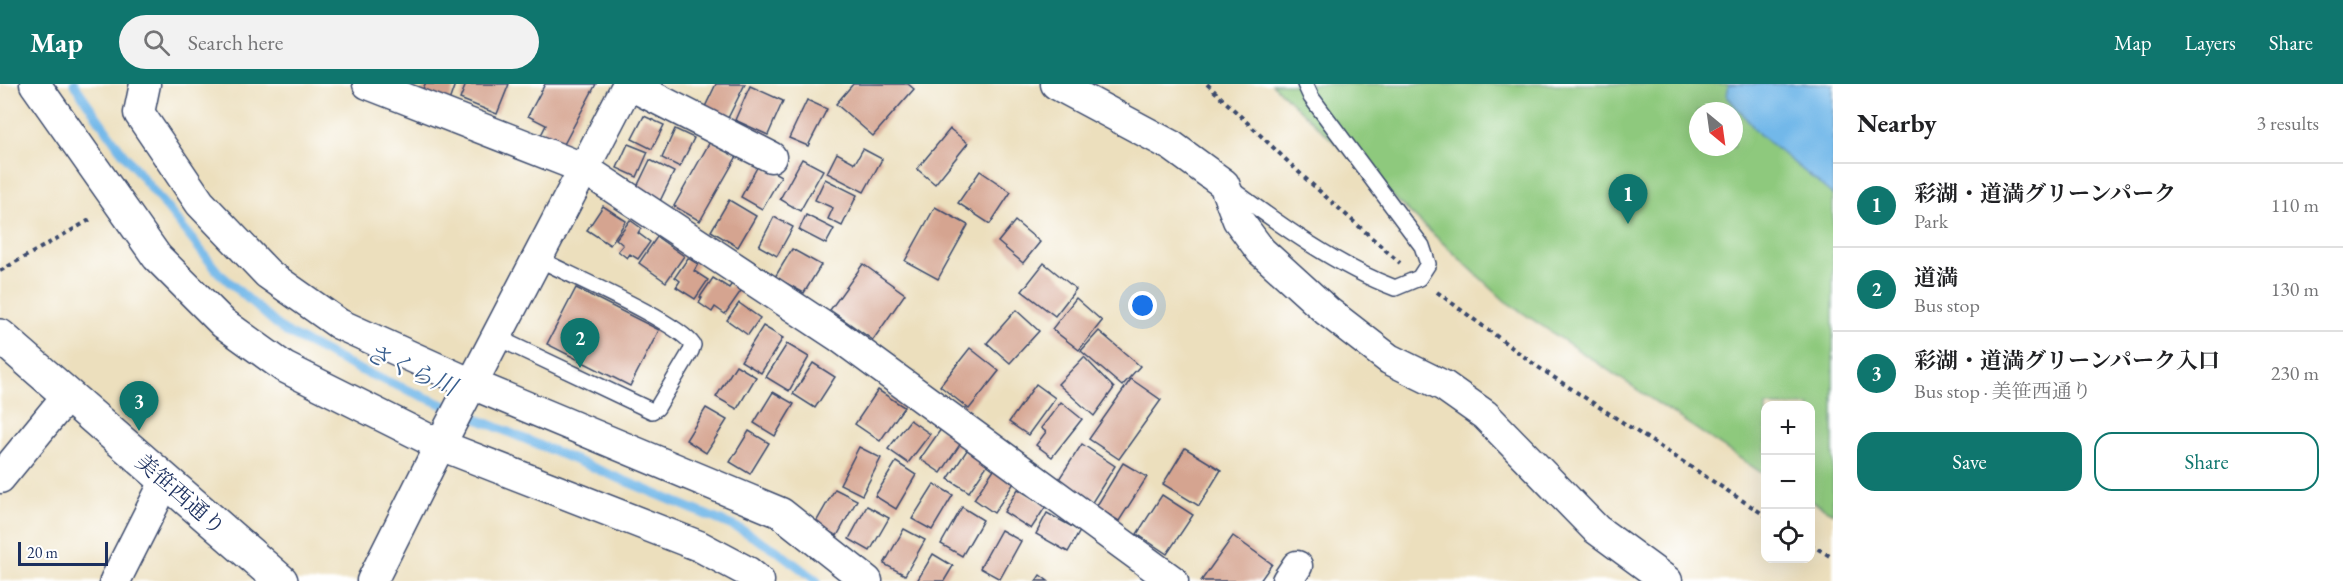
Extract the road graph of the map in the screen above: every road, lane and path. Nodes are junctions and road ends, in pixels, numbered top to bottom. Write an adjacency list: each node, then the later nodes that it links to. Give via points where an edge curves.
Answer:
1 (35, 84): 11 (street)
2 (145, 84): 17 (street, via 139,113 200,203 268,274 339,324)
3 (368, 84): 9 (street)
4 (628, 84): 8 (street); 9 (street)
5 (1056, 84): 10 (street, via 1172,146)
6 (1207, 84): 14 (path, via 1305,178)
7 (1305, 84): 14 (lane, via 1311,98 1422,246 1428,264)
8 (771, 158)
9 (583, 168): 12 (street); 30 (street, via 838,336)
10 (1224, 184): 14 (lane, via 1366,277 1395,288); 31 (street, via 1238,220 1261,251 1327,311 1389,359 1444,386 1485,415 1596,529)
11 (117, 204): 13 (path); 19 (street, via 156,257 223,323 284,368)
12 (537, 258): 16 (street); 16 (lane, via 664,322 690,340 691,351 652,411)
13 (0, 271)
14 (1419, 278): 22 (path, via 1556,380)
15 (0, 336): 18 (street, 美笹西通り)
16 (496, 336): 17 (street)
17 (470, 387): 19 (street); 29 (street, via 781,513)
18 (68, 395): 20 (street); 21 (street, 美笹西通り)
19 (445, 436): 27 (street); 28 (street, via 699,546)
20 (0, 478)
21 (166, 480): 25 (street); 26 (street, 美笹西通り)
22 (1761, 513)
23 (1815, 547): 24 (path)
24 (1833, 558)
25 (115, 581)
26 (280, 581)
27 (372, 581)
28 (759, 581)
29 (867, 581)
30 (1173, 581)
31 (1667, 581)

